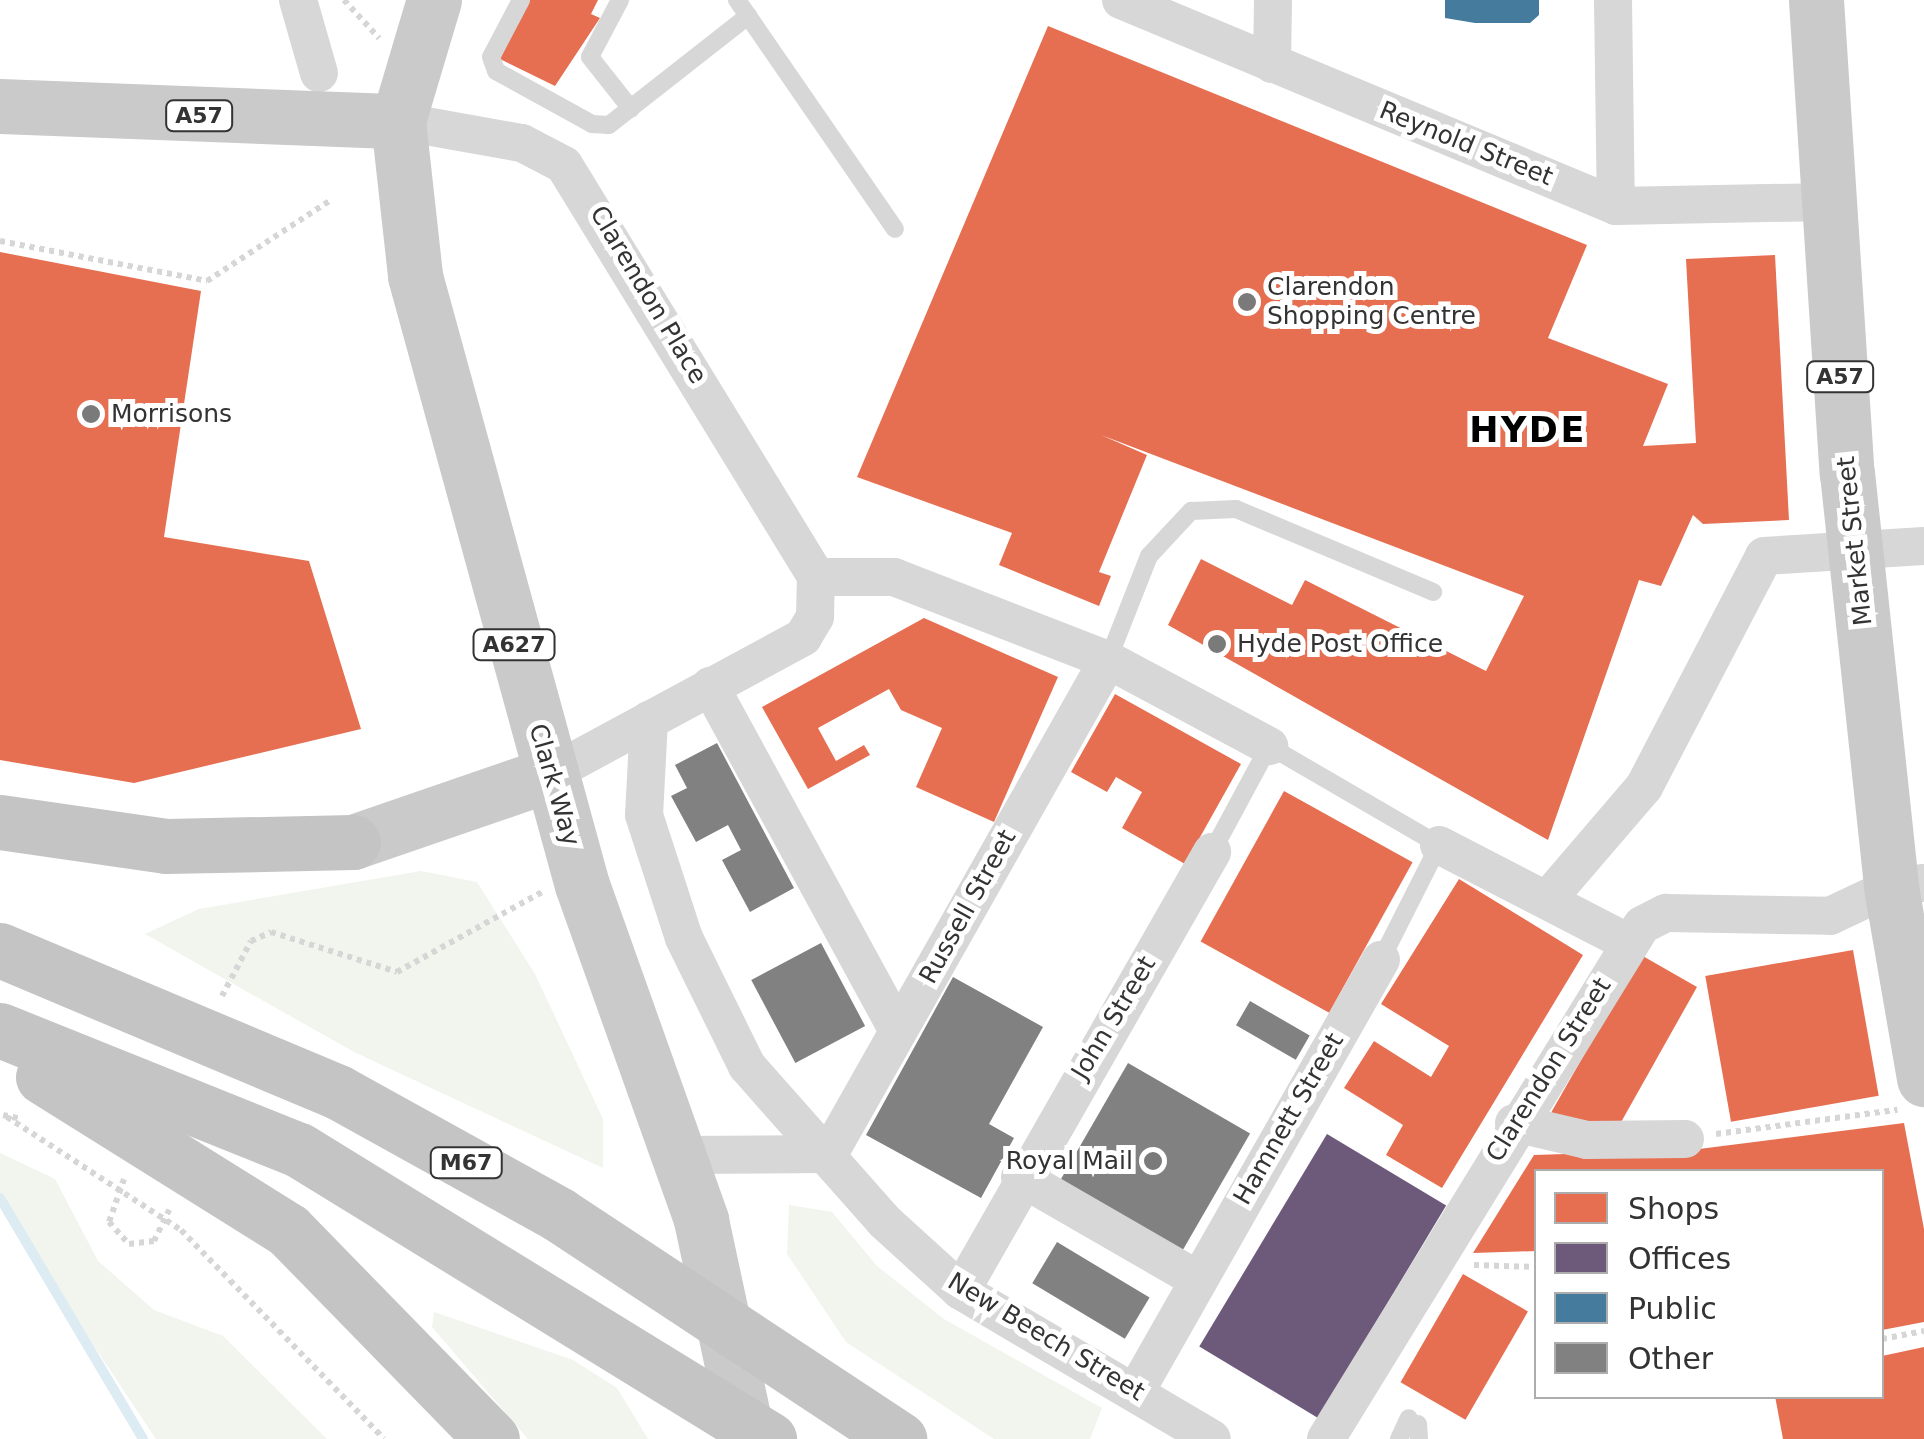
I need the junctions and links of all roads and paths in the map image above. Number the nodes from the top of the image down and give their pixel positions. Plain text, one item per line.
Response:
1 (298, 0) edge
2 (344, 0) edge
3 (434, 0) edge
4 (521, 0) edge
5 (620, 0) edge
6 (1121, 0) edge
7 (1273, 0) edge
8 (1613, 0) edge
9 (1816, 0) edge
10 (740, 4) edge
11 (378, 38) dead end
12 (1272, 64) junction
13 (319, 73) dead end
14 (0, 106) edge
15 (631, 109) junction
16 (398, 121) junction
17 (331, 200) dead end
18 (1828, 202) junction
19 (1616, 206) junction
20 (895, 229) dead end
21 (0, 240) edge
22 (1924, 546) edge
23 (1856, 552) junction
24 (816, 578) junction
25 (1433, 592) dead end
26 (1108, 660) junction
27 (710, 686) junction
28 (649, 720) junction
29 (1269, 746) junction
30 (550, 774) junction
31 (0, 822) edge
32 (354, 842) joint
33 (1440, 845) junction
34 (1212, 852) joint
35 (580, 876) junction
36 (1907, 885) edge
37 (1546, 900) junction
38 (1630, 943) junction
39 (0, 950) edge
40 (1380, 960) joint
41 (397, 972) dead end
42 (0, 1030) edge
43 (898, 1032) junction
44 (0, 1052) edge
45 (1915, 1094) edge
46 (0, 1112) edge
47 (1514, 1123) junction
48 (1685, 1138) joint
49 (829, 1154) junction
50 (681, 1156) junction
51 (1020, 1177) junction
52 (1443, 1248) junction
53 (1534, 1267) edge
54 (1196, 1279) junction
55 (961, 1291) junction
56 (1924, 1332) edge
57 (1884, 1339) edge
58 (1136, 1391) junction
59 (1415, 1427) edge
60 (384, 1439) edge
61 (492, 1439) edge
62 (748, 1439) edge
63 (769, 1439) edge
64 (899, 1439) edge
65 (1212, 1439) edge
66 (1326, 1439) edge
67 (1399, 1439) edge

1 - 13 street
2 - 11 path
3 - 16 main road, A627
4 - 15 lane
5 - 15 lane
6 - 12 street, Reynold Street
7 - 12 street
8 - 19 street
9 - 18 main road, Market Street / A57
10 - 15 lane
10 - 20 lane
12 - 19 street, Reynold Street
14 - 16 main road, A57
16 - 24 street, Clarendon Place
16 - 30 main road, Clark Way / A627
17 - 21 path
18 - 19 street, Reynold Street
18 - 23 main road, Market Street / A57
22 - 23 street
23 - 36 main road, Market Street / A57
23 - 37 street
24 - 26 street
24 - 27 street
25 - 26 lane
26 - 29 street
26 - 43 street, Russell Street
27 - 28 street
27 - 43 street
28 - 30 street
28 - 49 street, New Beech Street
29 - 33 lane
29 - 34 lane, John Street
30 - 32 main road
30 - 35 main road, Clark Way / A627
31 - 32 highway
33 - 37 street
33 - 40 lane, Hamnett Street
34 - 51 street, John Street
35 - 41 path
35 - 50 main road, Clark Way / A627
36 - 38 street, Clarendon Street
36 - 45 main road, Market Street / A57
37 - 38 street
38 - 47 street, Clarendon Street
39 - 64 highway, M67
40 - 54 street, Hamnett Street
42 - 63 highway
43 - 49 street, Russell Street
44 - 61 highway
45 - 48 path
46 - 60 path
47 - 48 street
47 - 52 street, Clarendon Street
49 - 50 street
49 - 55 street, New Beech Street
50 - 62 main road, Clark Way / A627
51 - 54 street
51 - 55 street, John Street
52 - 53 path
52 - 66 street, Clarendon Street
54 - 58 street, Hamnett Street
55 - 58 street, New Beech Street
56 - 57 path
58 - 65 street, New Beech Street
59 - 67 lane

